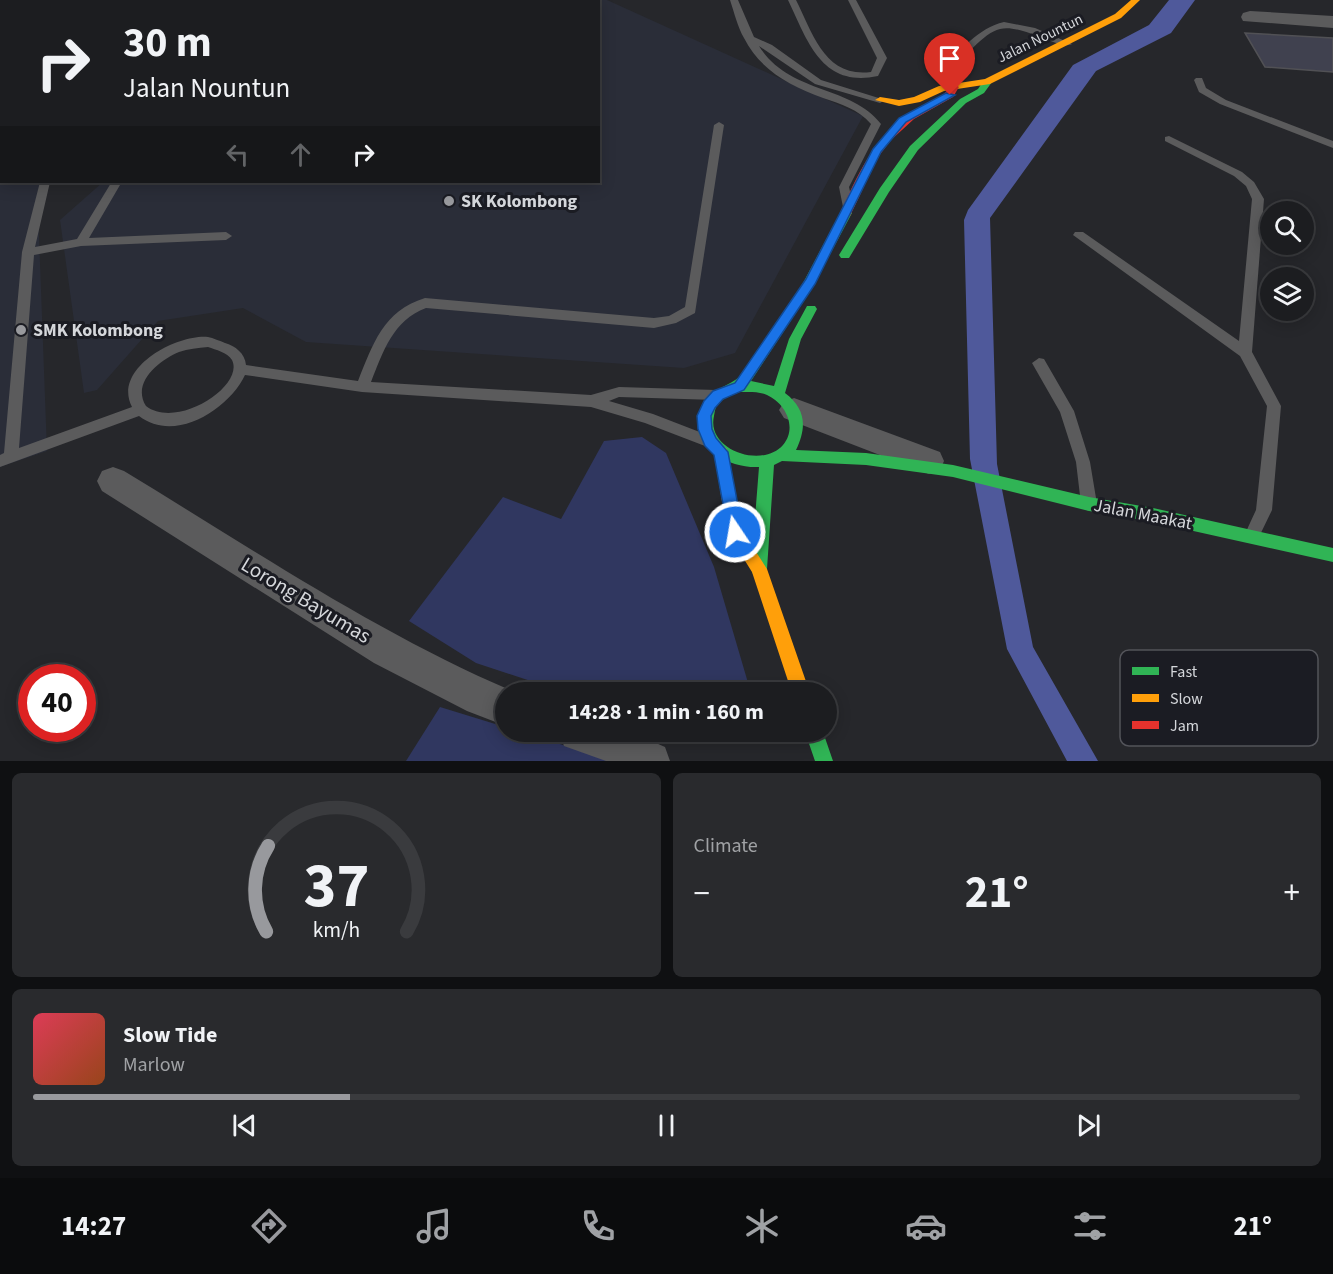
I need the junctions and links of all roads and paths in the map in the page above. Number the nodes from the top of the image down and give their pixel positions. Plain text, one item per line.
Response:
1 (734, 0) edge
2 (792, 0) edge
3 (852, 0) edge
4 (1136, 0) edge
5 (1250, 17) dead end
6 (1333, 22) edge
7 (747, 38) junction
8 (1067, 44) junction
9 (1199, 80) dead end
10 (987, 82) junction
11 (954, 87) junction
12 (880, 100) junction
13 (903, 120) junction
14 (719, 125) dead end
15 (1169, 139) dead end
16 (1333, 145) edge
17 (45, 183) edge
18 (115, 185) dead end
19 (884, 191) junction
20 (847, 209) junction
21 (1079, 235) dead end
22 (226, 236) dead end
23 (81, 242) junction
24 (28, 252) junction
25 (837, 268) dead end
26 (819, 297) dead end
27 (1245, 352) junction
28 (1039, 363) dead end
29 (240, 369) junction
30 (362, 387) junction
31 (740, 387) junction
32 (718, 395) junction
33 (591, 401) junction
34 (786, 402) junction
35 (140, 410) junction
36 (710, 442) junction
37 (721, 452) junction
38 (782, 455) junction
39 (6, 459) edge
40 (767, 461) junction
41 (953, 471) junction
42 (113, 481) dead end
43 (1089, 504) junction
44 (1252, 536) junction
45 (1333, 555) edge
46 (759, 569) junction
47 (797, 682) edge
48 (495, 703) edge
49 (607, 742) edge
50 (817, 742) edge
51 (651, 761) edge
52 (824, 761) edge

1 - 7 lane
2 - 3 lane
4 - 8 street, Jalan Nountun
5 - 6 street
7 - 12 lane
7 - 20 lane
8 - 10 street, Jalan Nountun
8 - 11 lane
9 - 16 lane
10 - 11 street, Jalan Nountun
10 - 19 street, Jalan Nountun
11 - 12 street
11 - 13 street, Jalan Nountun
12 - 13 street
13 - 19 street, Jalan Nountun
13 - 20 street, Jalan Nountun
14 - 30 lane
15 - 27 lane
17 - 24 lane
18 - 23 lane
19 - 25 street, Jalan Nountun
20 - 31 street, Jalan Nountun
21 - 27 lane
22 - 23 lane
23 - 24 lane
24 - 39 lane
26 - 34 street
27 - 44 lane
28 - 43 lane
29 - 30 lane
29 - 35 lane
29 - 35 lane
30 - 33 lane
31 - 32 street
31 - 34 street
32 - 33 lane
32 - 36 street
33 - 36 lane
34 - 38 street
34 - 41 street, Jalan Maakat
35 - 39 lane
36 - 37 street
37 - 40 street
37 - 46 street
38 - 40 street
38 - 41 street, Jalan Maakat
40 - 46 street
41 - 43 street, Jalan Maakat
42 - 48 street, Lorong Bayumas
43 - 44 street, Jalan Maakat
44 - 45 street, Jalan Maakat
46 - 47 street
49 - 51 street
50 - 52 street

